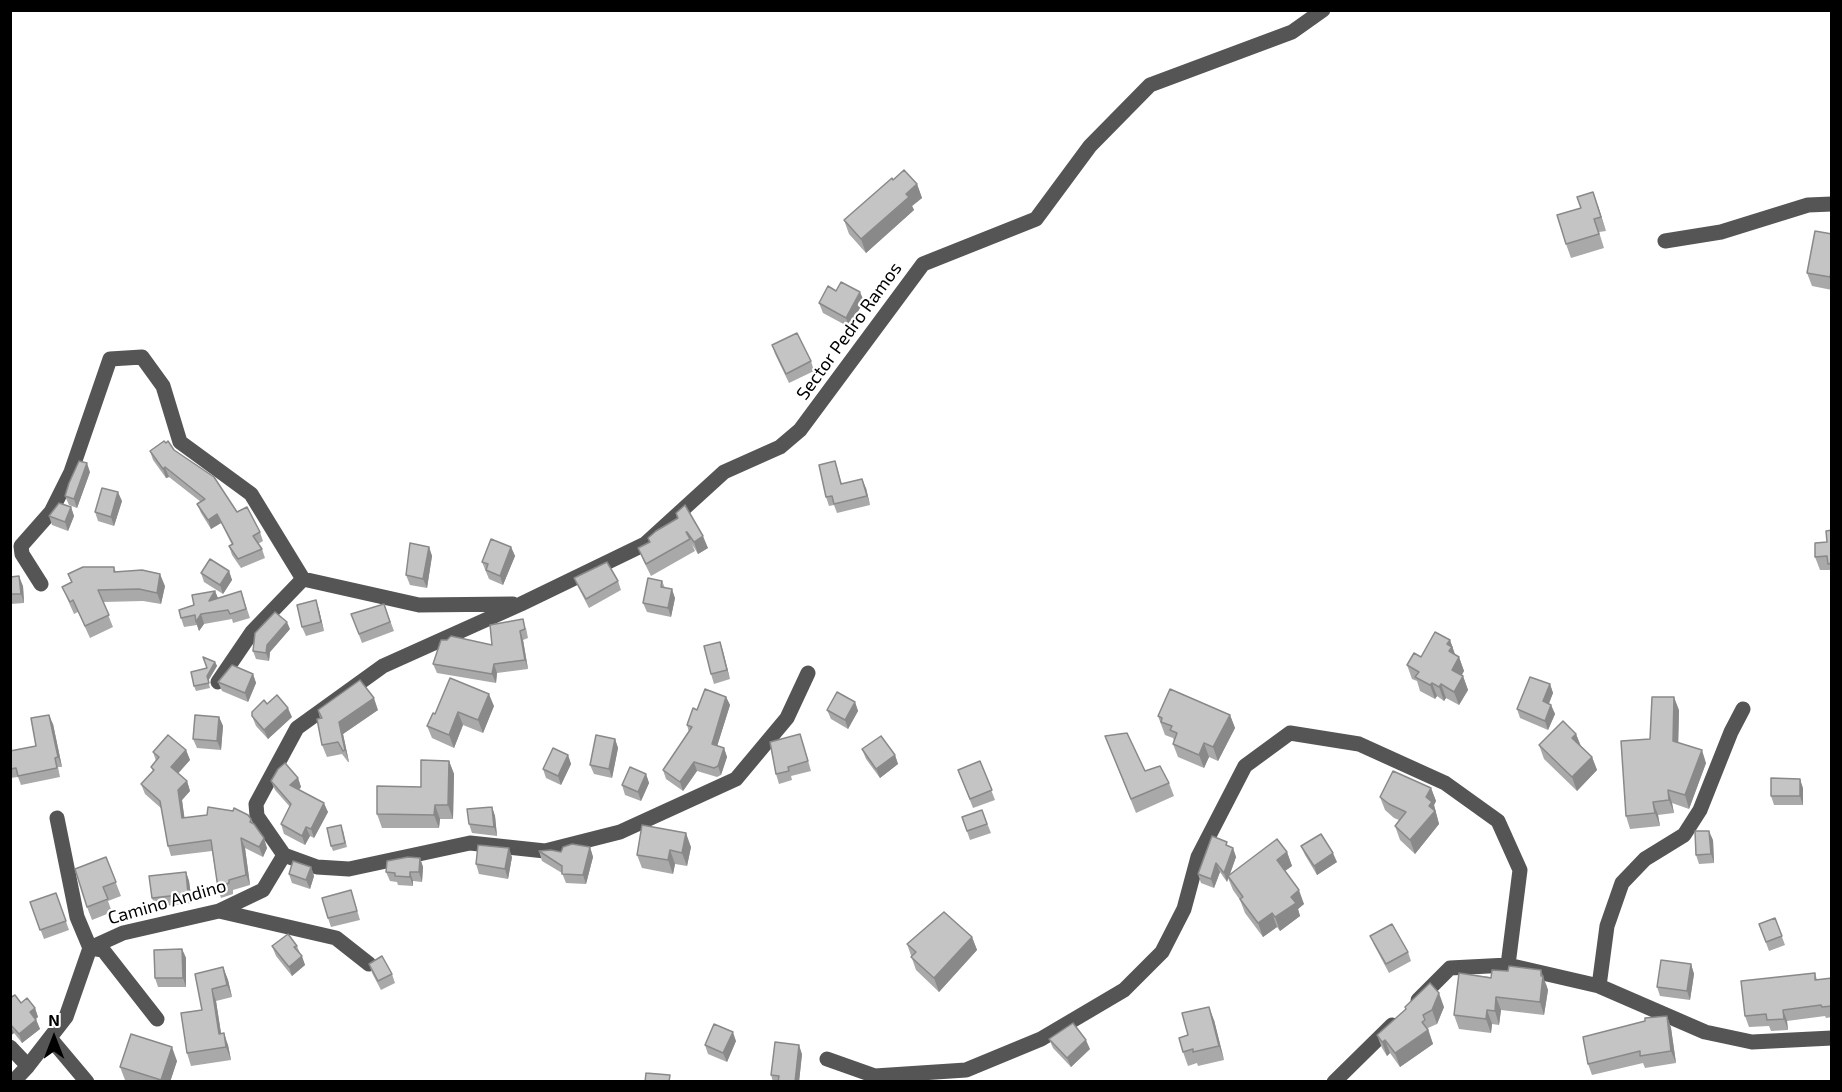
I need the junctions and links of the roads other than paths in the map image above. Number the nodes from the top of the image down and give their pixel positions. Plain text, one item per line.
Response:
1 (1323, 10) edge
2 (1832, 204) edge
3 (1665, 241) dead end
4 (16, 553) edge
5 (303, 579) junction
6 (41, 584) dead end
7 (521, 604) junction
8 (808, 673) dead end
9 (218, 682) edge
10 (1743, 709) dead end
11 (57, 818) dead end
12 (284, 855) junction
13 (219, 911) junction
14 (90, 948) junction
15 (369, 964) edge
16 (1508, 965) junction
17 (1599, 986) junction
18 (157, 1019) dead end
19 (50, 1038) junction
20 (1832, 1038) edge
21 (10, 1047) edge
22 (827, 1059) dead end
23 (28, 1066) junction
24 (13, 1082) edge
25 (87, 1082) edge
26 (1334, 1082) edge

1 - 7 street, Sector Pedro Ramos
2 - 3 street
4 - 5 street
4 - 6 street
5 - 7 street
5 - 9 street
7 - 12 street, Sector Pedro Ramos
8 - 12 street
10 - 17 street
11 - 14 street
12 - 13 street, Camino Andino
13 - 14 street, Camino Andino
13 - 15 street
14 - 18 street
14 - 19 street
16 - 17 street
16 - 22 street
16 - 26 street
17 - 20 street
19 - 23 street
19 - 25 street
21 - 23 street
23 - 24 street

